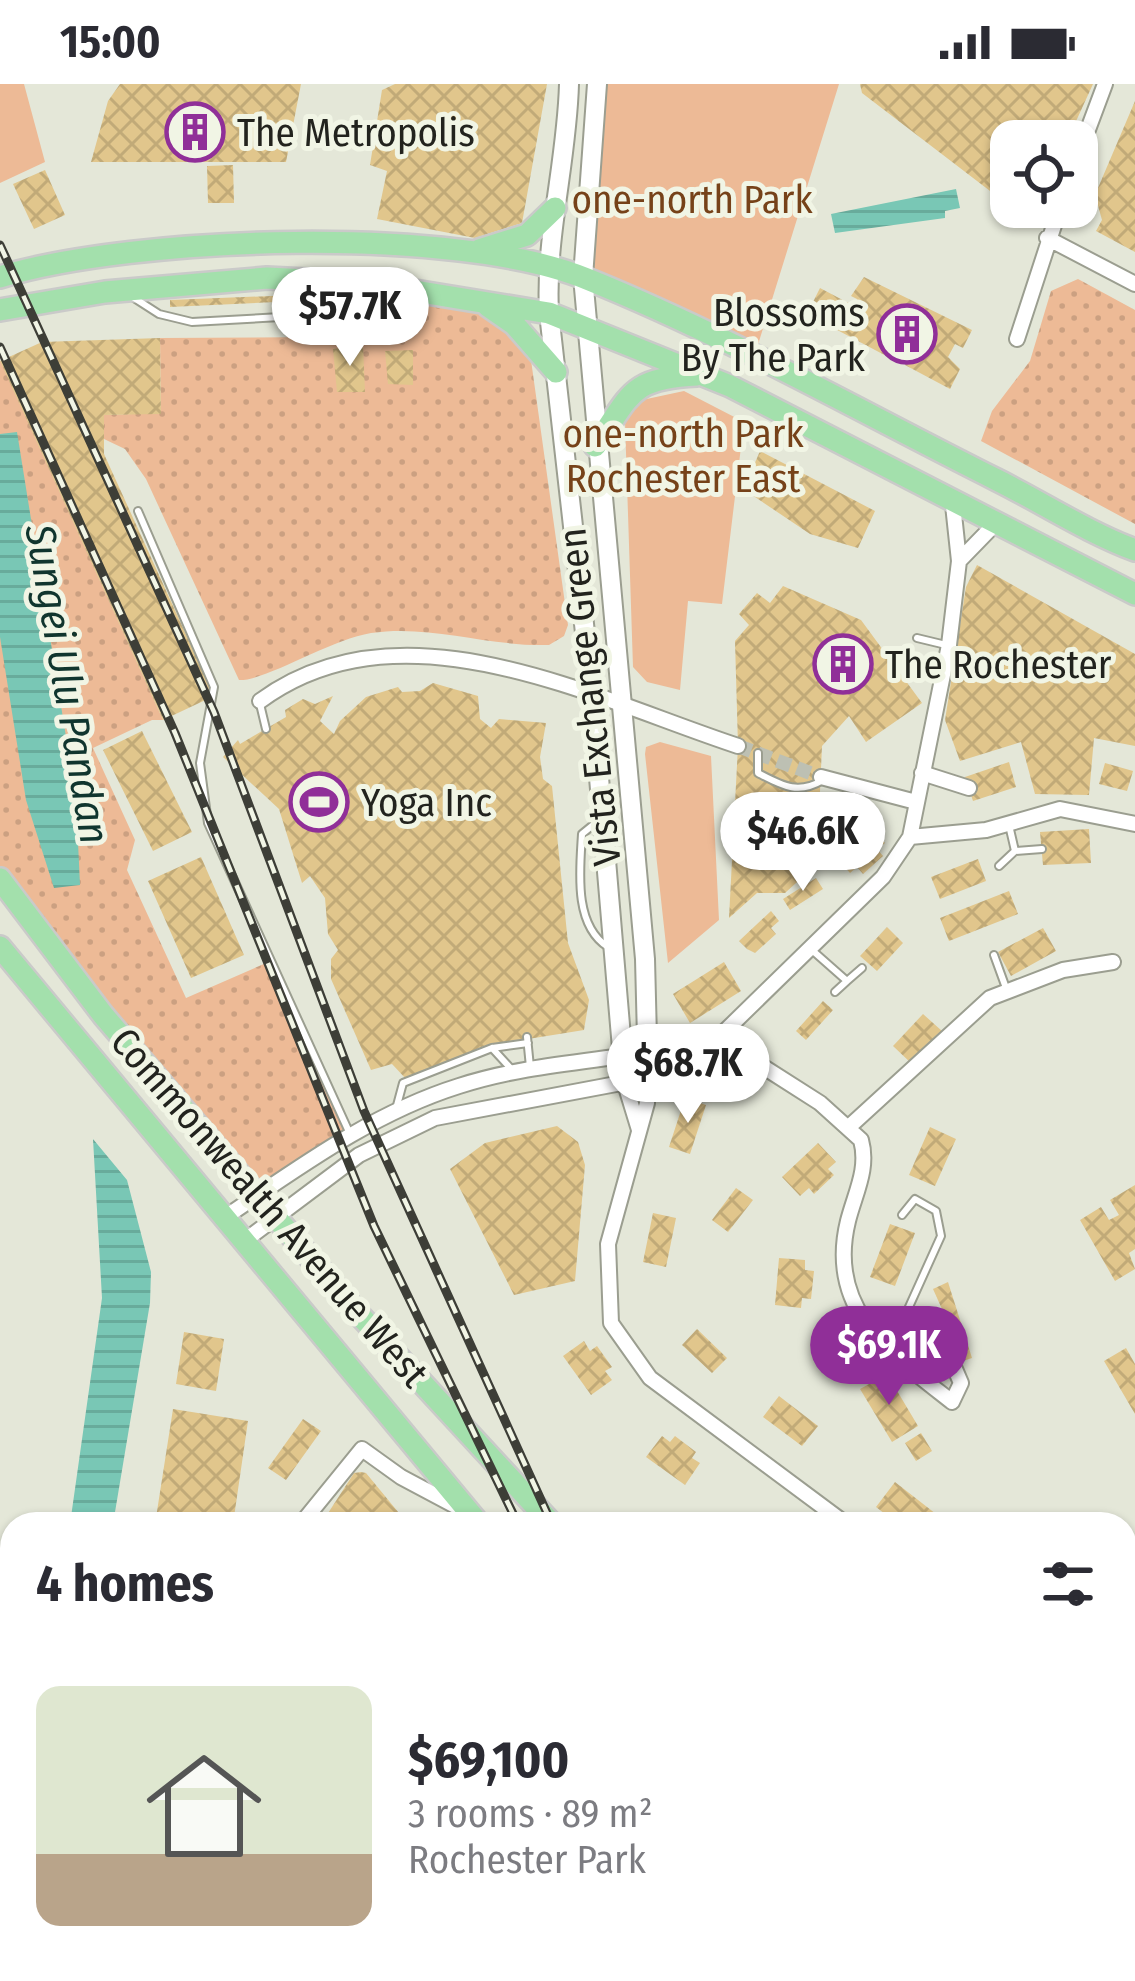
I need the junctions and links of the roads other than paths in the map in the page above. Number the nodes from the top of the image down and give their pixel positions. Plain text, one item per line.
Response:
1 (569, 84) edge
2 (598, 84) edge
3 (1100, 86) edge
4 (1089, 120) edge
5 (555, 208) junction
6 (1051, 228) edge
7 (1047, 238) junction
8 (460, 252) junction
9 (547, 266) junction
10 (0, 277) edge
11 (583, 277) junction
12 (366, 283) junction
13 (1135, 284) edge
14 (122, 290) junction
15 (478, 301) junction
16 (0, 310) edge
17 (549, 313) junction
18 (586, 326) junction
19 (1017, 339) dead end
20 (556, 372) junction
21 (704, 374) junction
22 (595, 446) junction
23 (953, 505) junction
24 (138, 511) dead end
25 (994, 525) junction
26 (1135, 550) edge
27 (959, 561) junction
28 (1135, 594) edge
29 (917, 638) dead end
30 (949, 645) junction
31 (592, 695) junction
32 (260, 700) joint
33 (620, 707) junction
34 (266, 729) dead end
35 (738, 746) tunnel mouth
36 (758, 753) dead end
37 (922, 773) junction
38 (823, 777) joint
39 (969, 788) dead end
40 (916, 802) junction
41 (601, 820) junction
42 (1008, 822) junction
43 (1135, 824) edge
44 (910, 837) junction
45 (1042, 849) dead end
46 (1016, 851) junction
47 (999, 866) dead end
48 (0, 879) edge
49 (0, 947) edge
50 (811, 948) junction
51 (616, 950) junction
52 (994, 955) dead end
53 (1112, 962) dead end
54 (862, 968) dead end
55 (847, 981) junction
56 (1006, 988) junction
57 (835, 992) dead end
58 (718, 1037) junction
59 (492, 1048) junction
60 (650, 1052) junction
61 (624, 1056) junction
62 (523, 1072) junction
63 (648, 1078) junction
64 (626, 1084) junction
65 (395, 1111) junction
66 (850, 1126) junction
67 (639, 1130) junction
68 (350, 1134) junction
69 (260, 1193) junction
70 (278, 1215) junction
71 (902, 1215) dead end
72 (226, 1216) junction
73 (247, 1239) junction
74 (890, 1348) junction
75 (956, 1369) dead end
76 (311, 1512) edge
77 (462, 1512) edge
78 (469, 1512) edge
79 (541, 1512) edge
80 (830, 1512) edge

1 - 5 street, Vista Exchange Green
2 - 11 street, Vista Exchange Green
3 - 4 street
5 - 8 main road
5 - 9 street, Vista Exchange Green
6 - 7 street
7 - 13 street
7 - 19 street
8 - 9 main road
8 - 10 main road
9 - 11 main road
9 - 17 street, Vista Exchange Green
11 - 18 street, Vista Exchange Green
11 - 26 main road
12 - 14 main road
12 - 14 lane
12 - 15 main road
14 - 16 main road
15 - 17 main road
15 - 20 main road
17 - 18 main road
17 - 20 street, Vista Exchange Green
18 - 21 main road
18 - 22 street, Vista Exchange Green
20 - 31 street, Vista Exchange Green
21 - 22 main road
21 - 23 main road
22 - 33 street, Vista Exchange Green
23 - 25 main road
23 - 27 street
24 - 68 lane
25 - 27 street
25 - 28 main road
27 - 30 street
29 - 30 lane
30 - 37 street
31 - 32 street
31 - 33 street
31 - 41 street, Vista Exchange Green
32 - 34 lane
33 - 35 street
33 - 60 street, Vista Exchange Green
36 - 38 lane
37 - 39 street
37 - 40 street
38 - 40 street
40 - 44 street
41 - 51 street, Vista Exchange Green
41 - 51 lane
42 - 43 street
42 - 44 street
42 - 46 lane
44 - 50 street
45 - 46 lane
46 - 47 lane
48 - 69 main road, Commonwealth Avenue West
49 - 72 main road, Commonwealth Avenue West
50 - 55 lane
50 - 58 street
51 - 61 street, Vista Exchange Green
52 - 56 lane
53 - 56 street
54 - 55 lane
55 - 57 lane
56 - 66 street
58 - 63 street
58 - 66 street
59 - 62 lane
59 - 62 lane
59 - 65 lane
60 - 61 street
60 - 63 street, Vista Exchange Green
61 - 62 street
61 - 64 street, Vista Exchange Green
62 - 65 street
63 - 64 street
63 - 67 street
64 - 67 street
64 - 70 street
65 - 68 street
66 - 74 street
67 - 80 street
68 - 69 street
69 - 70 main road, Commonwealth Avenue West
69 - 72 street
70 - 73 street
70 - 79 main road, Commonwealth Avenue West
71 - 74 lane
72 - 73 main road, Commonwealth Avenue West
73 - 78 main road, Commonwealth Avenue West
74 - 75 street
76 - 77 street

